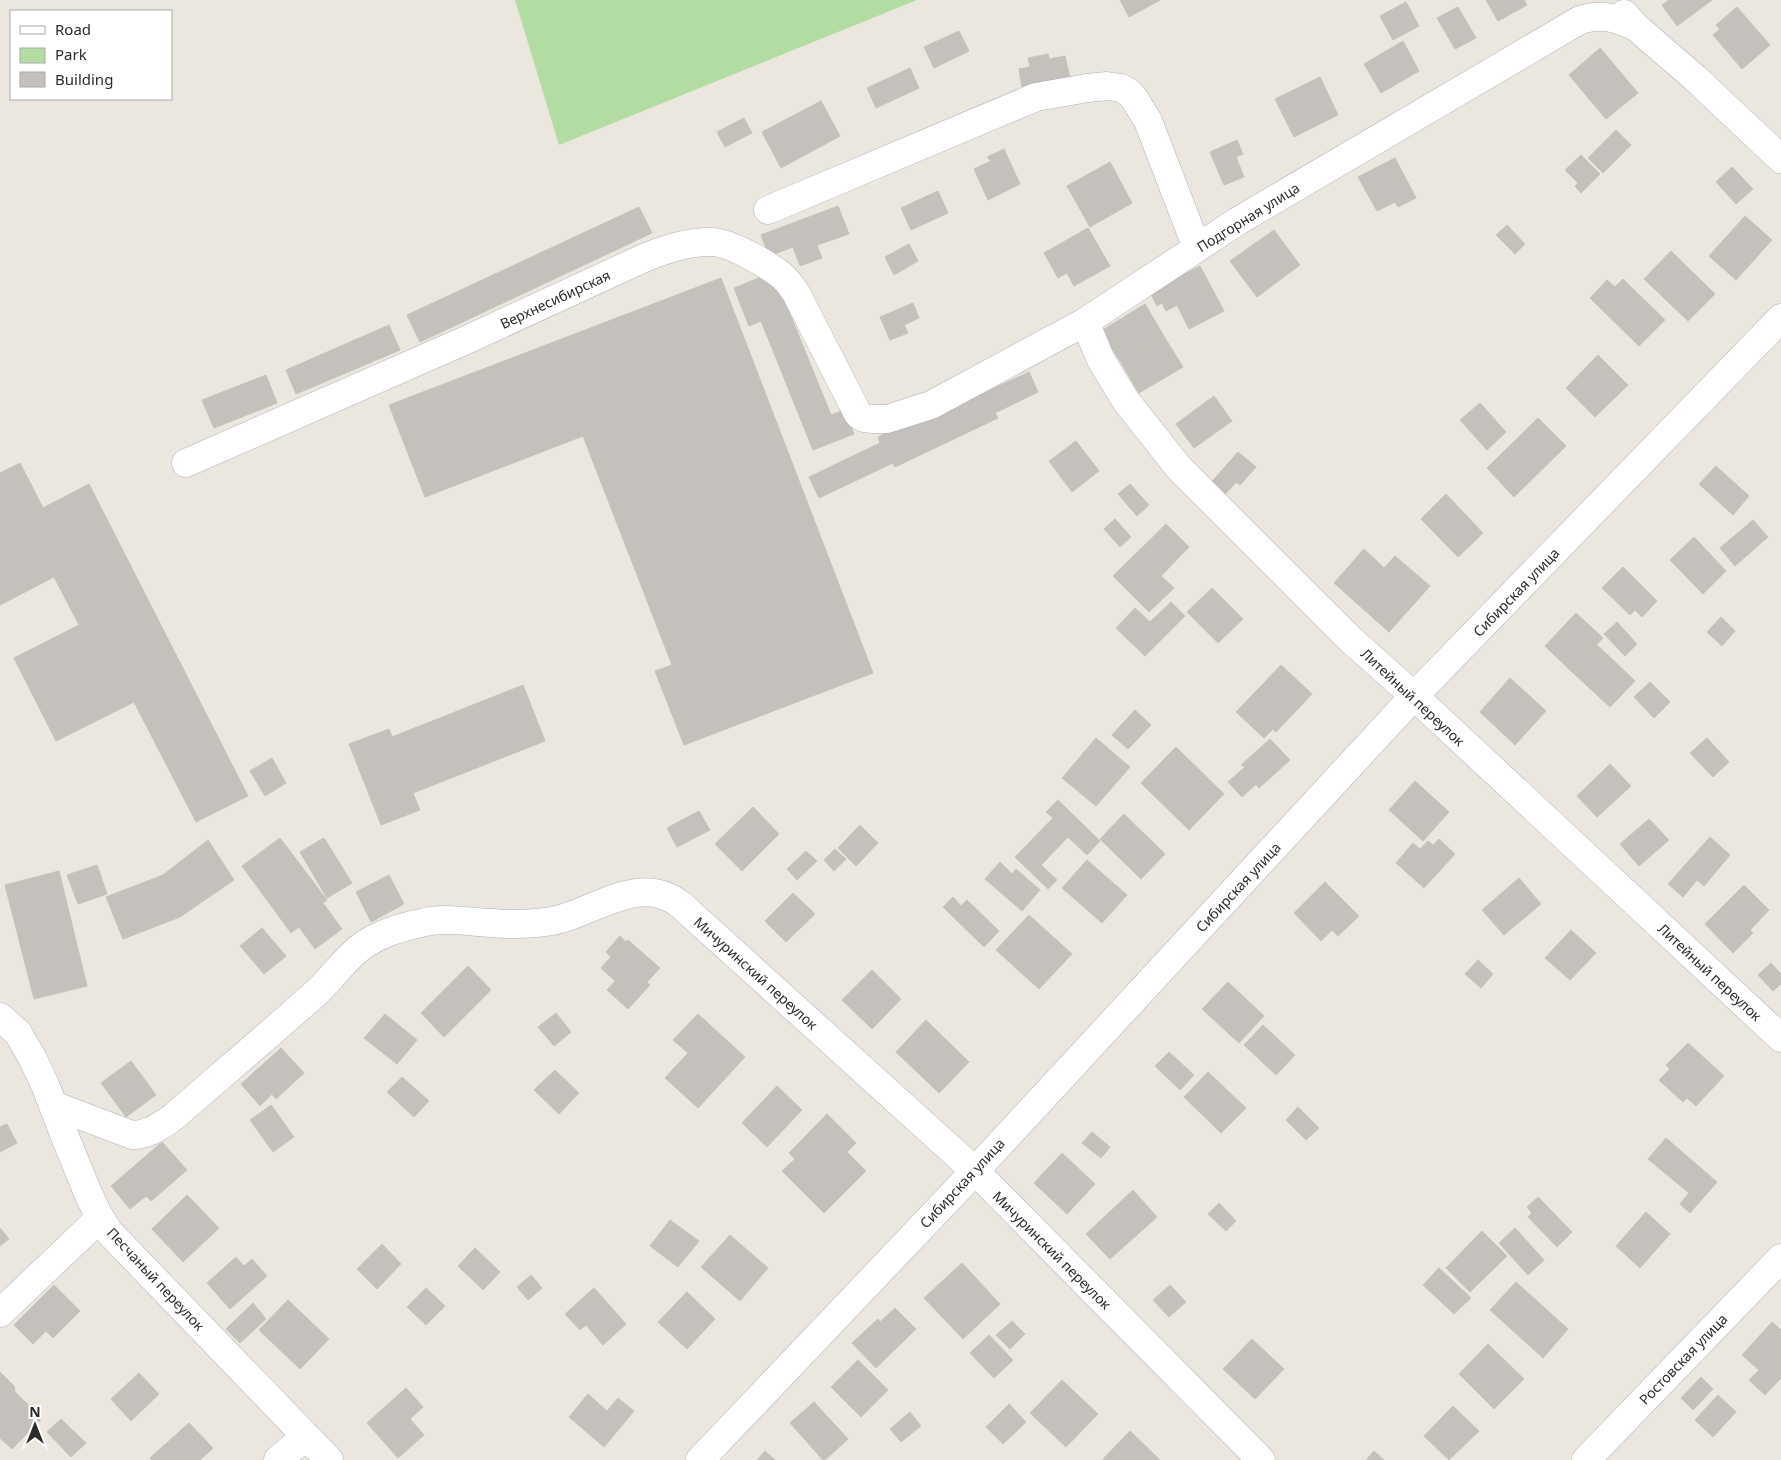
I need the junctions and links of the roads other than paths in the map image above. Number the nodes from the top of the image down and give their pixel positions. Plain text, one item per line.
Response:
1 (1610, 0) edge
2 (1636, 27) junction
3 (1781, 159) edge
4 (768, 210) dead end
5 (1197, 248) junction
6 (1781, 318) edge
7 (1085, 322) junction
8 (858, 414) joint
9 (186, 463) dead end
10 (1414, 696) junction
11 (0, 1017) edge
12 (1781, 1038) edge
13 (53, 1105) junction
14 (974, 1171) junction
15 (100, 1218) junction
16 (1781, 1258) edge
17 (0, 1313) edge
18 (306, 1436) junction
19 (278, 1460) edge
20 (329, 1460) edge
21 (700, 1460) edge
22 (1261, 1460) edge
23 (1586, 1460) edge

1 - 2 street
2 - 3 street
2 - 5 street, Подгорная улица
4 - 5 street
5 - 7 street, Подгорная улица
6 - 10 street, Сибирская улица
7 - 8 street, Подгорная улица
7 - 10 street, Литейный переулок
8 - 9 street, Верхнесибирская
10 - 12 street, Литейный переулок
10 - 14 street, Сибирская улица
11 - 13 street, Песчаный переулок
13 - 14 street, Мичуринский переулок
13 - 15 street, Песчаный переулок
14 - 21 street, Сибирская улица
14 - 22 street, Мичуринский переулок
15 - 17 street
15 - 18 street, Песчаный переулок
16 - 23 street, Ростовская улица
18 - 19 street
18 - 20 street, Песчаный переулок

